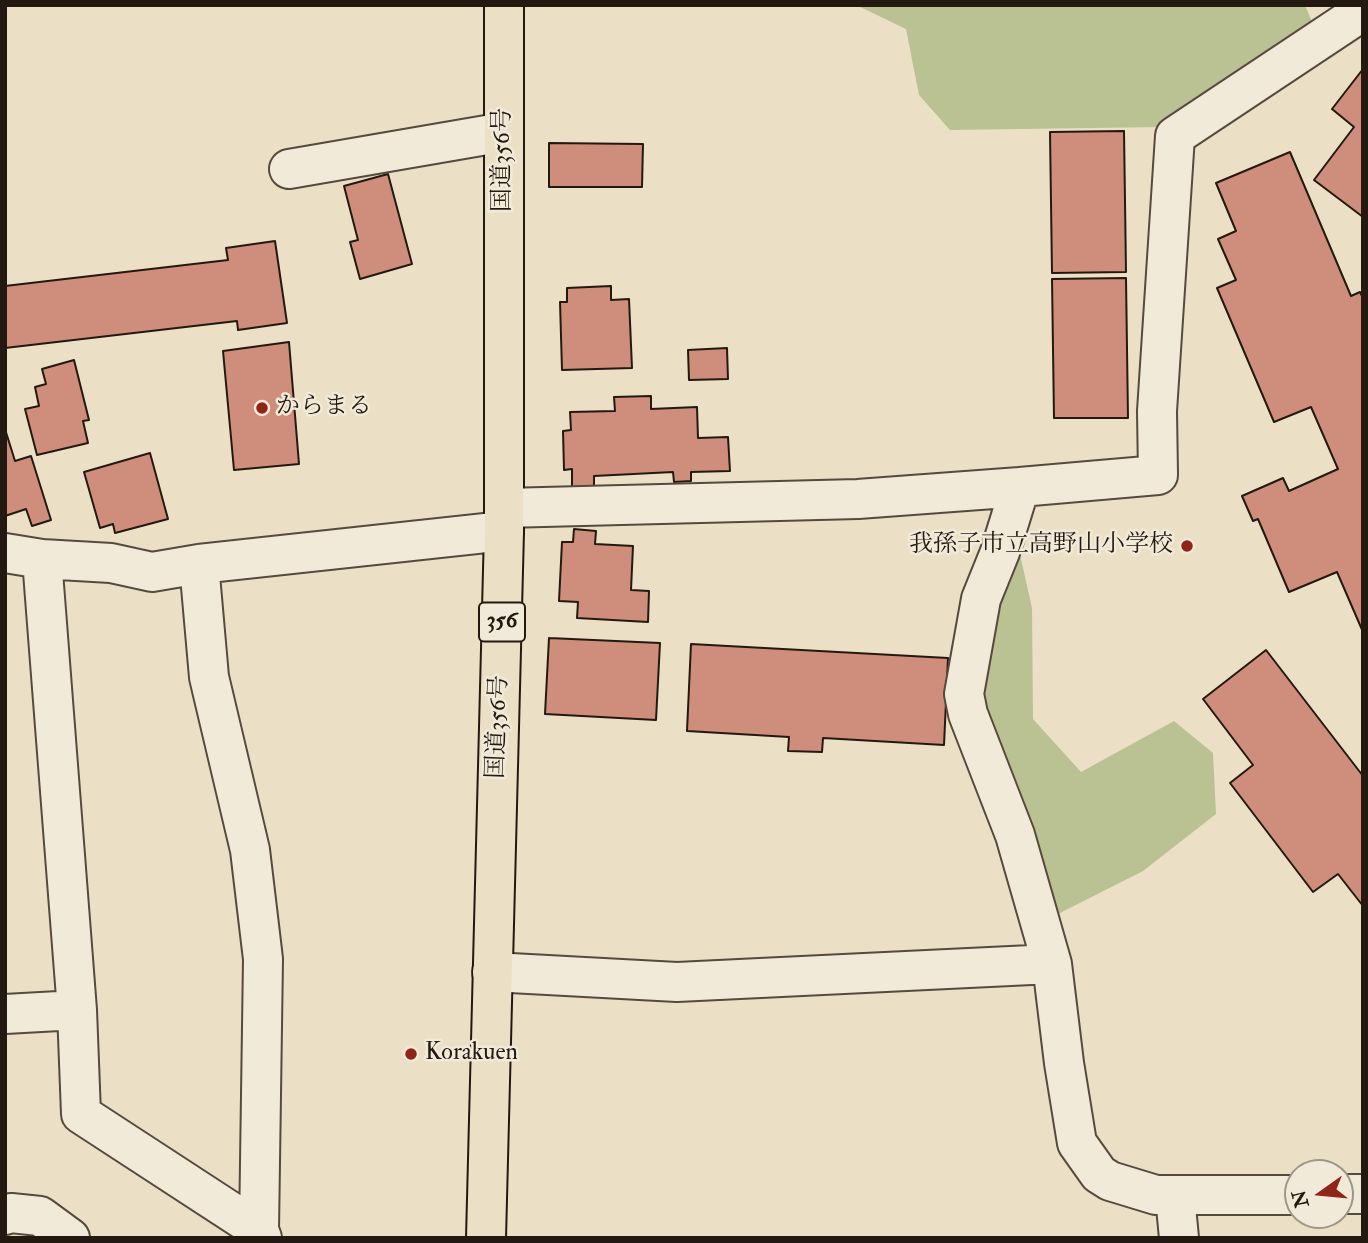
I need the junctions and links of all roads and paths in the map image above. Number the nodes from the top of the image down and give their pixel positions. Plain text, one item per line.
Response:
1 (504, 5) edge
2 (1363, 11) edge
3 (504, 132) junction
4 (289, 169) dead end
5 (1020, 488) junction
6 (504, 520) junction
7 (5, 553) edge
8 (42, 559) junction
9 (199, 564) junction
10 (1052, 964) junction
11 (492, 972) junction
12 (76, 1010) junction
13 (5, 1014) edge
14 (1284, 1195) edge
15 (1175, 1196) junction
16 (5, 1215) edge
17 (260, 1234) edge
18 (70, 1238) edge
19 (486, 1238) edge
20 (1179, 1238) edge

1 - 3 highway, 国道356号 / 356
2 - 5 street
3 - 4 street
3 - 6 highway, 国道356号 / 356
5 - 6 street
5 - 10 street
6 - 9 street
6 - 11 highway, 国道356号 / 356
7 - 8 street
8 - 9 street
8 - 12 street
9 - 17 street
10 - 11 street
10 - 15 street
11 - 19 highway, 国道356号 / 356
12 - 13 street
12 - 17 street
14 - 15 street
15 - 20 street
16 - 18 street

